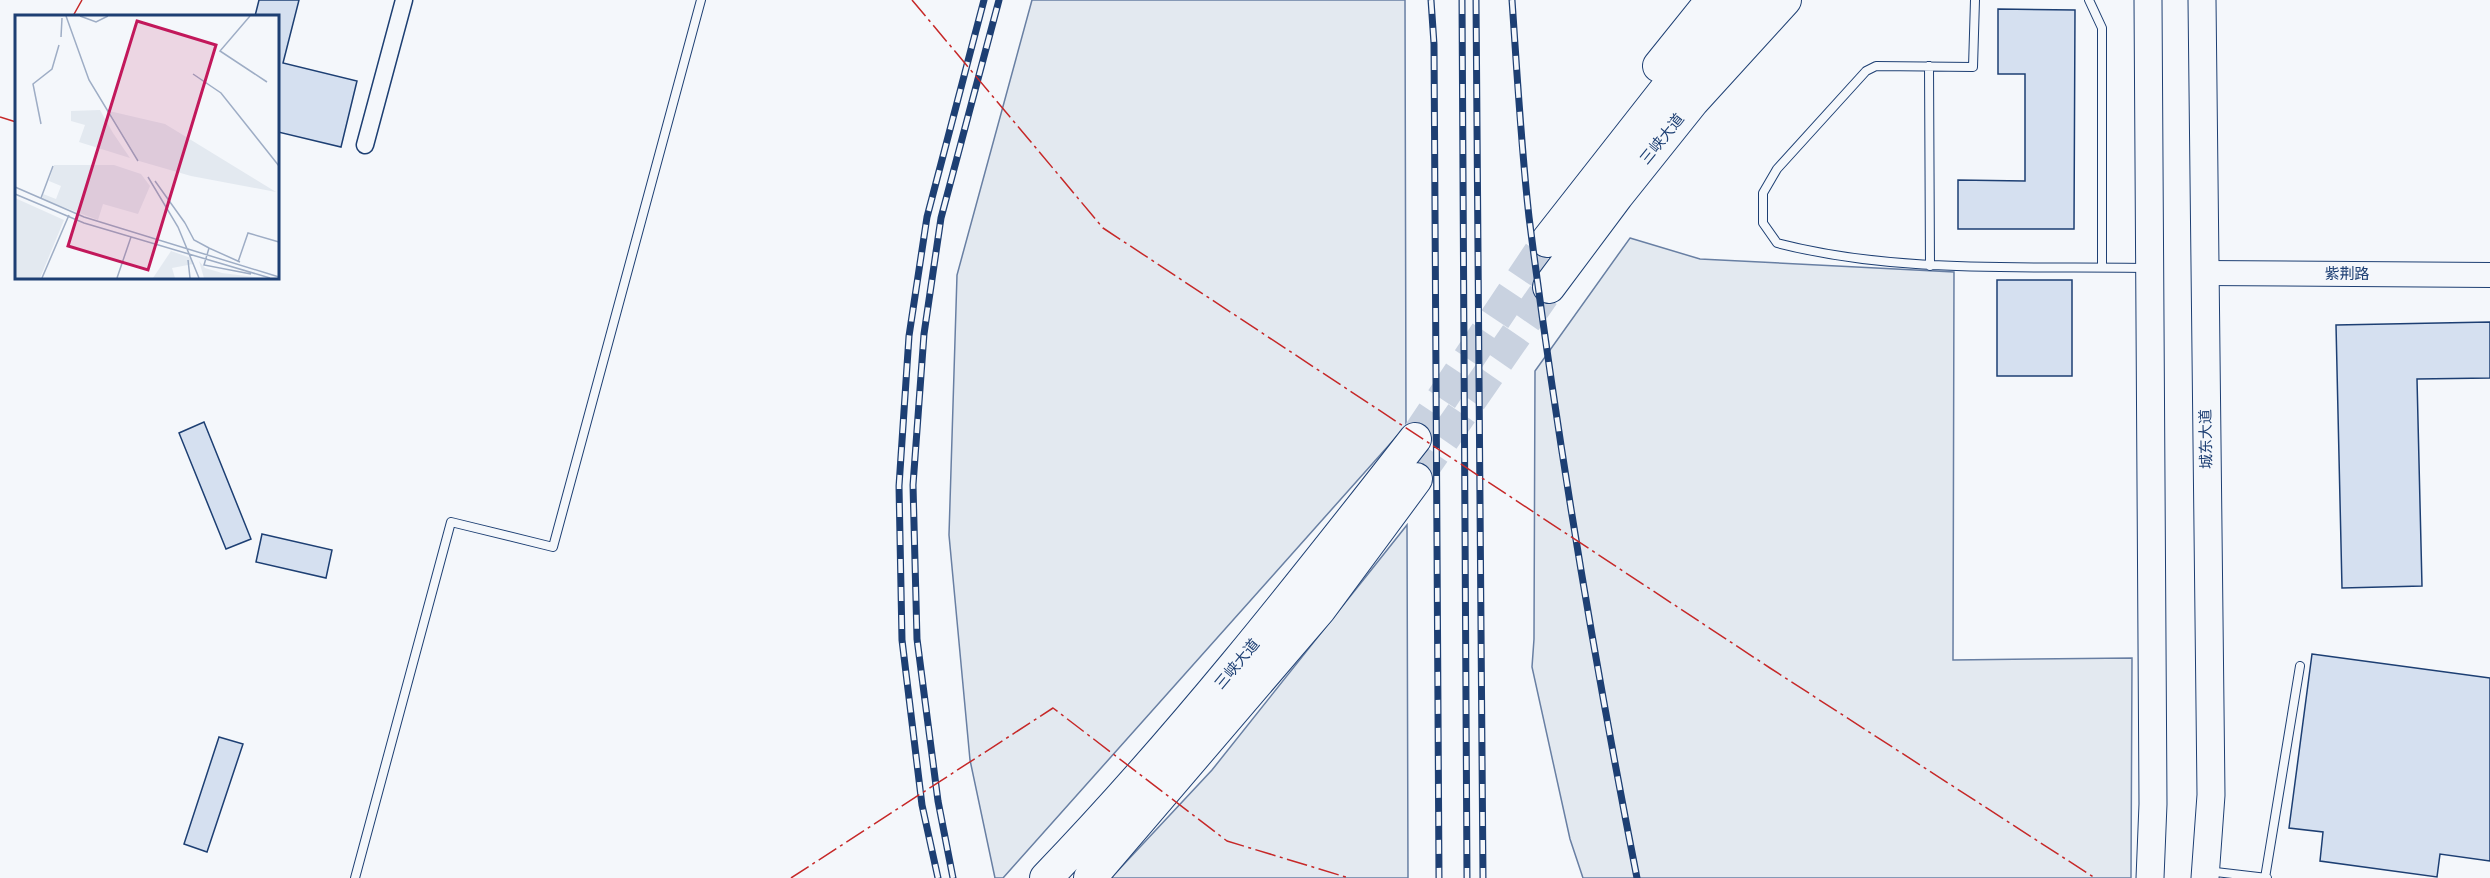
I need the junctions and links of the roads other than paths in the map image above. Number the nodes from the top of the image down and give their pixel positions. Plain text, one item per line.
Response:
1 (404, 0) edge
2 (701, 0) edge
3 (1712, 0) edge
4 (1750, 0) edge
5 (1785, 0) edge
6 (1975, 0) edge
7 (2089, 0) edge
8 (2148, 0) edge
9 (2202, 0) edge
10 (1929, 66) junction
11 (365, 145) dead end
12 (1930, 266) junction
13 (2102, 267) junction
14 (2149, 268) junction
15 (2204, 273) junction
16 (2490, 275) edge
17 (1549, 287) tunnel mouth
18 (1415, 439) tunnel mouth
19 (1416, 479) tunnel mouth
20 (2300, 666) dead end
21 (2205, 874) edge
22 (355, 878) edge
23 (1046, 878) edge
24 (1090, 878) edge
25 (2150, 878) edge
26 (2266, 878) edge

1 - 11 street
2 - 22 lane
3 - 4 highway, 三峡大道
5 - 17 highway, 三峡大道
6 - 10 lane
7 - 13 lane
8 - 14 main road
9 - 15 main road, 城东大道
10 - 12 lane
10 - 12 lane
12 - 13 lane
13 - 14 lane
14 - 25 main road
15 - 16 street, 紫荆路
15 - 21 main road, 城东大道
18 - 23 highway, 三峡大道
19 - 24 highway, 三峡大道
20 - 26 lane
21 - 26 lane

